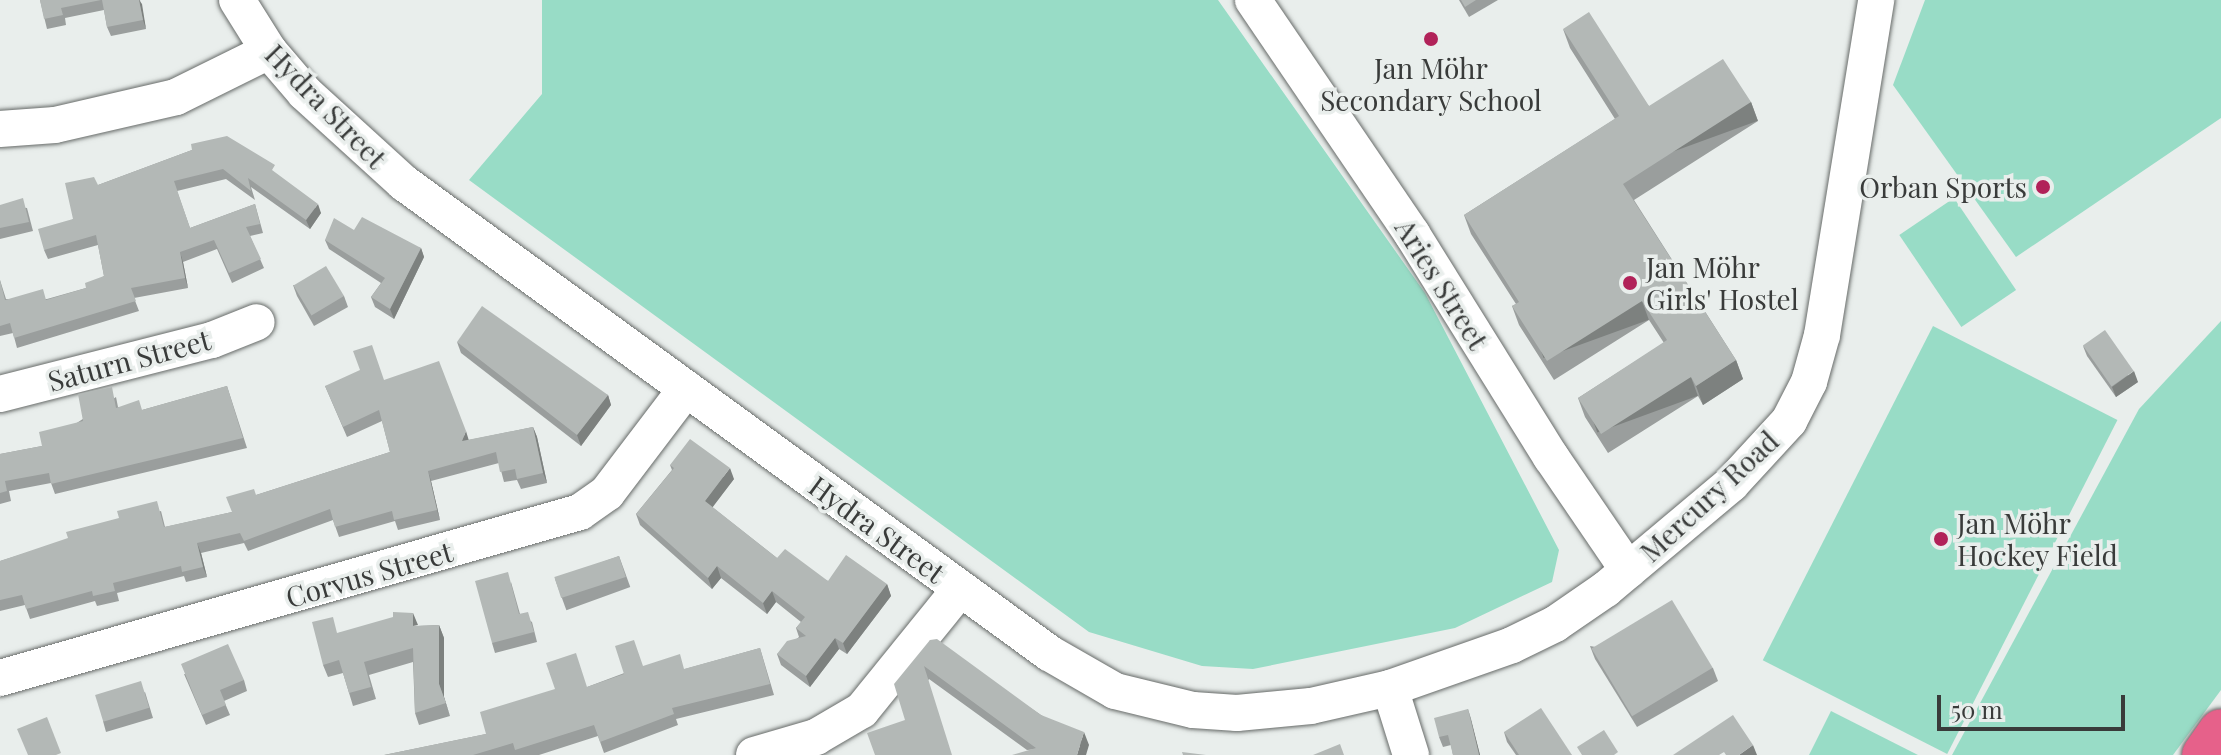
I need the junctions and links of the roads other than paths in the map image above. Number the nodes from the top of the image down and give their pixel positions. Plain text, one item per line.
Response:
1 (237, 0) edge
2 (1253, 0) edge
3 (1876, 0) edge
4 (269, 51) junction
5 (0, 129) edge
6 (257, 322) dead end
7 (686, 389) junction
8 (0, 394) edge
9 (1628, 570) junction
10 (960, 589) junction
11 (0, 678) edge
12 (1390, 688) junction
13 (2221, 731) edge
14 (754, 755) edge
15 (1411, 755) edge
16 (2204, 755) edge

1 - 4 street, Hydra Street
2 - 9 street, Aries Street
3 - 9 street, Mercury Road
4 - 5 street
4 - 7 street, Hydra Street
6 - 8 street, Saturn Street
7 - 10 street, Hydra Street
7 - 11 street, Corvus Street
9 - 12 street, Hydra Street
10 - 12 street, Hydra Street
10 - 14 street
12 - 15 street
13 - 16 highway

